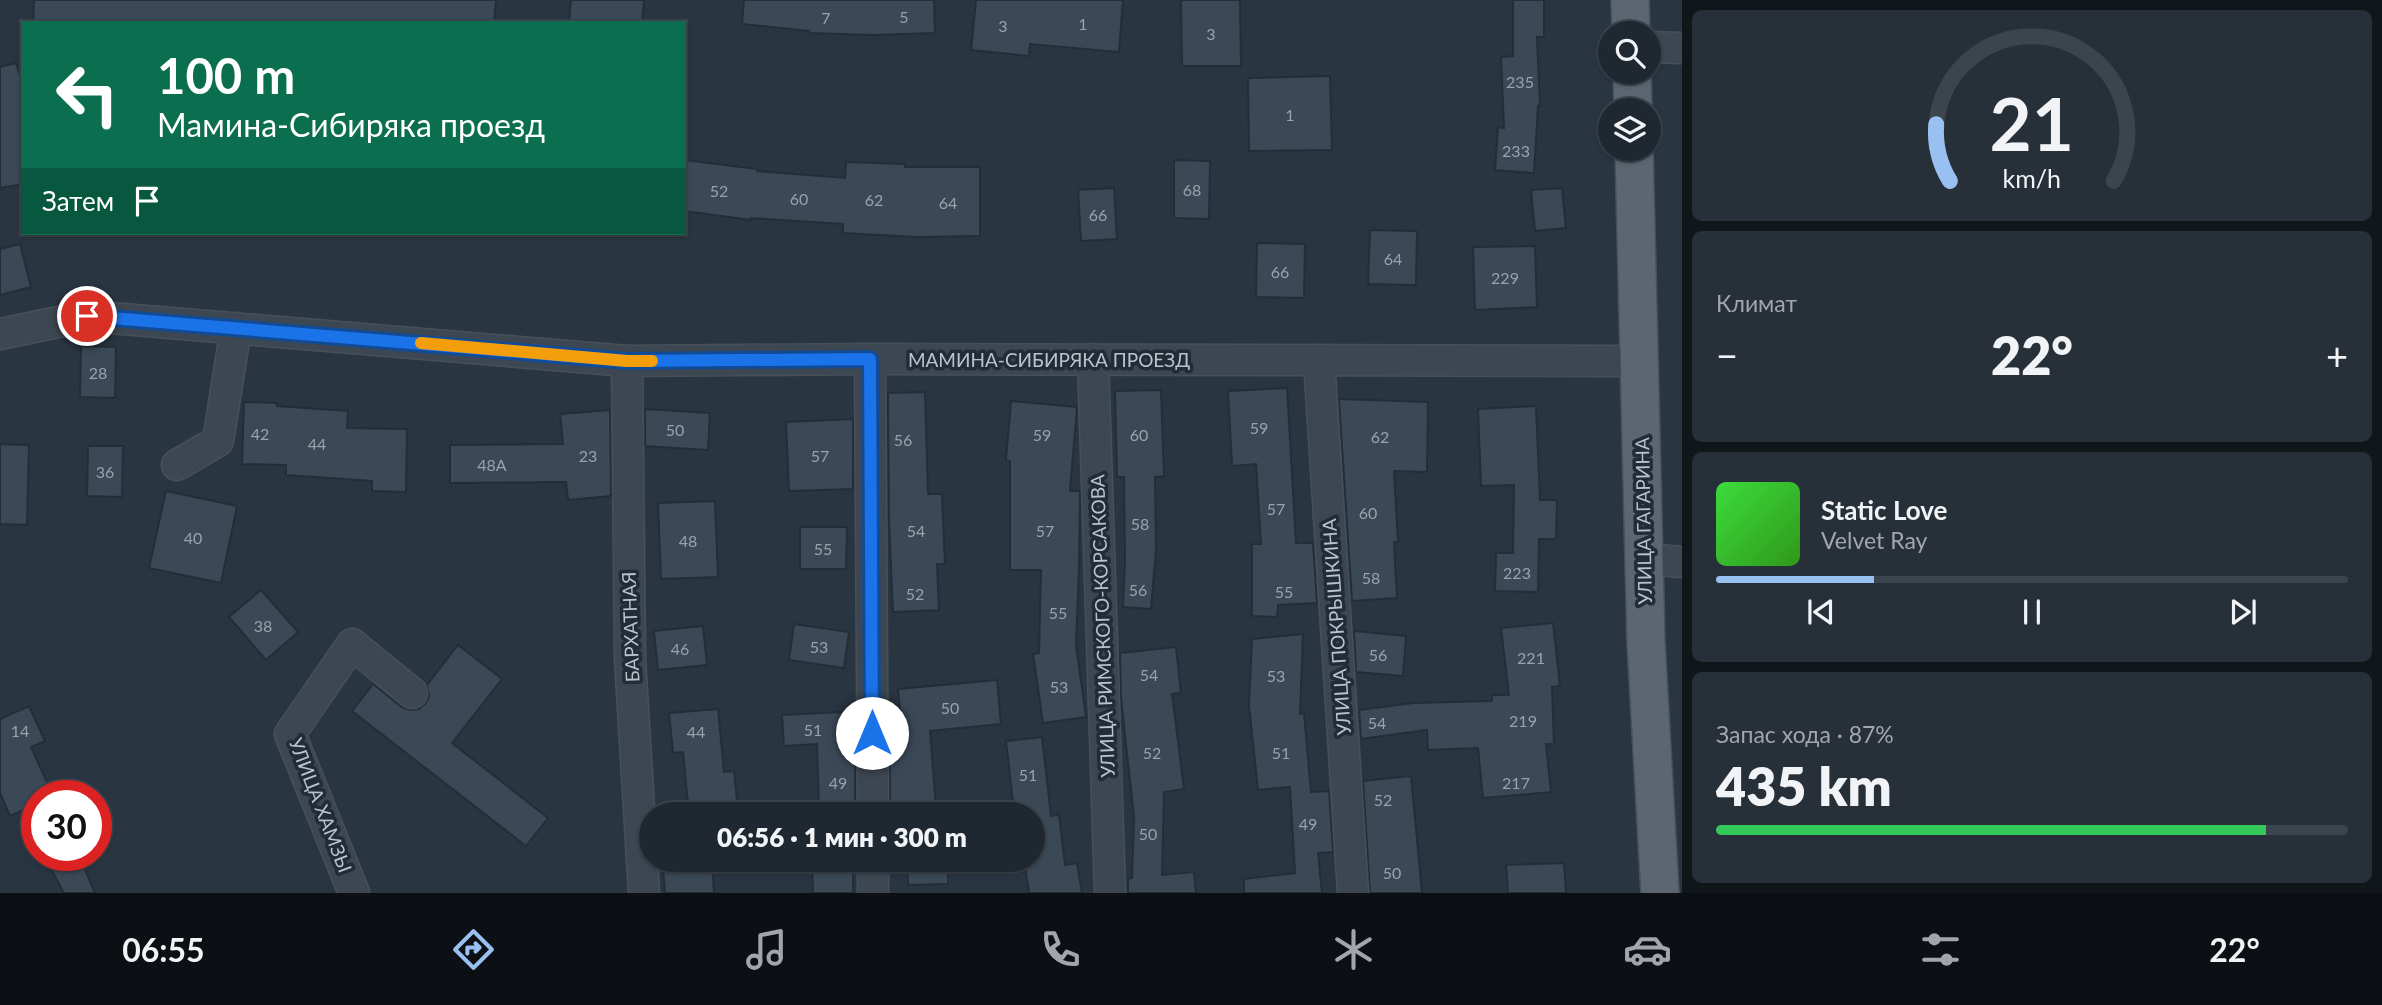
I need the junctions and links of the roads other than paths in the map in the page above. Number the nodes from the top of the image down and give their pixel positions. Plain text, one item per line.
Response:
1 (1630, 0) edge
2 (1631, 21) edge
3 (1661, 47) edge
4 (1682, 48) edge
5 (1634, 161) edge
6 (236, 328) junction
7 (0, 334) edge
8 (870, 359) junction
9 (1093, 359) junction
10 (1319, 360) junction
11 (627, 361) junction
12 (1639, 361) junction
13 (177, 465) dead end
14 (1645, 559) junction
15 (1682, 562) edge
16 (412, 693) dead end
17 (873, 802) edge
18 (873, 872) edge
19 (354, 893) edge
20 (644, 893) edge
21 (873, 893) edge
22 (1110, 893) edge
23 (1353, 893) edge
24 (1660, 893) edge

1 - 2 main road
3 - 4 street
5 - 12 main road, УЛИЦА ГАГАРИНА
6 - 7 street, МАМИНА-СИБИРЯКА ПРОЕЗД
6 - 11 street, МАМИНА-СИБИРЯКА ПРОЕЗД
6 - 13 street
8 - 9 street, МАМИНА-СИБИРЯКА ПРОЕЗД
8 - 11 street, МАМИНА-СИБИРЯКА ПРОЕЗД
8 - 17 street
9 - 10 street, МАМИНА-СИБИРЯКА ПРОЕЗД
9 - 22 street, УЛИЦА РИМСКОГО-КОРСАКОВА
10 - 12 street, МАМИНА-СИБИРЯКА ПРОЕЗД
10 - 23 street, УЛИЦА ПОКРЫШКИНА
11 - 20 street, БАРХАТНАЯ
12 - 14 main road, УЛИЦА ГАГАРИНА
14 - 15 street
14 - 24 main road, УЛИЦА ГАГАРИНА
16 - 19 street, УЛИЦА ХАМЗЫ
18 - 21 street

